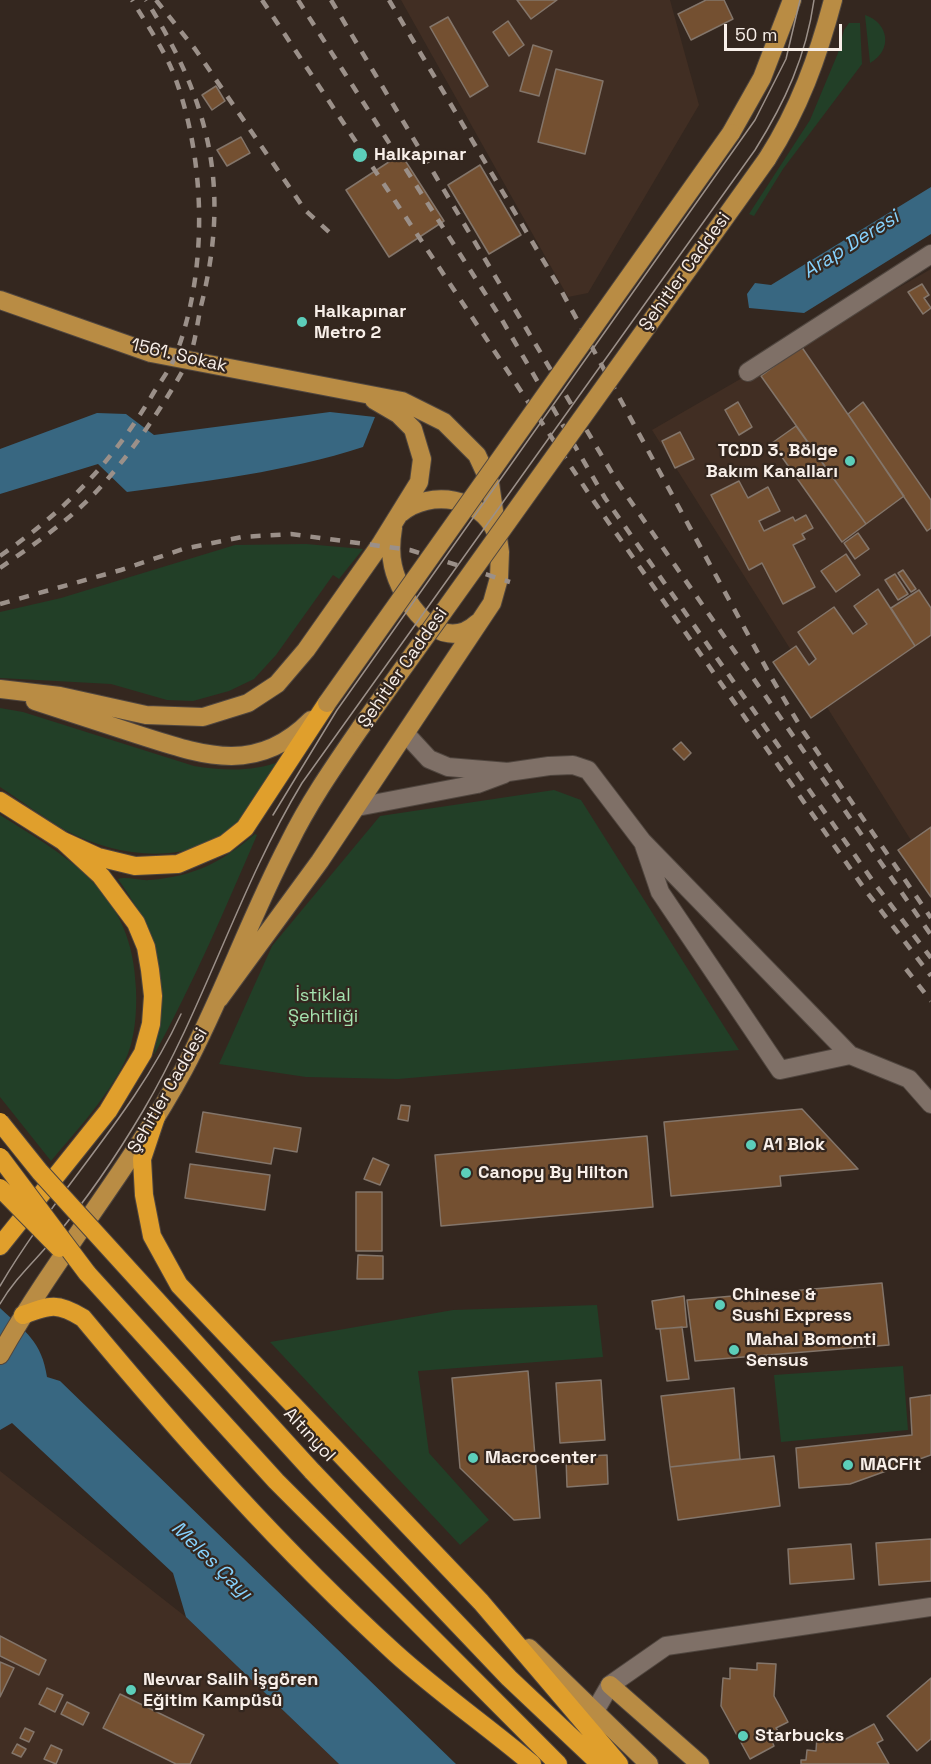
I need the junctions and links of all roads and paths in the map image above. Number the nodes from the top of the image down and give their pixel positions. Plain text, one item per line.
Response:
1 (792, 0) edge
2 (833, 0) edge
3 (931, 254) edge
4 (0, 300) edge
5 (748, 372) dead end
6 (362, 393) junction
7 (397, 519) junction
8 (499, 541) junction
9 (483, 618) junction
10 (0, 690) edge
11 (327, 704) junction
12 (406, 734) junction
13 (508, 772) junction
14 (0, 801) edge
15 (357, 807) junction
16 (63, 841) junction
17 (642, 841) junction
18 (219, 999) junction
19 (850, 1055) junction
20 (931, 1104) edge
21 (156, 1117) junction
22 (0, 1122) edge
23 (0, 1157) edge
24 (0, 1188) edge
25 (0, 1246) edge
26 (87, 1273) junction
27 (23, 1315) junction
28 (0, 1355) edge
29 (481, 1602) junction
30 (931, 1607) edge
31 (610, 1685) junction
32 (595, 1711) junction
33 (532, 1764) edge
34 (558, 1764) edge
35 (600, 1764) edge
36 (619, 1764) edge
37 (649, 1764) edge
38 (699, 1764) edge

1 - 11 main road, bridge
2 - 18 main road, Şehitler Caddesi, bridge
3 - 5 street
4 - 6 main road, 1561. Sokak
6 - 7 main road
6 - 8 main road, 1561. Sokak
7 - 8 main road
7 - 9 main road
7 - 10 main road
8 - 9 main road
9 - 12 main road
10 - 11 main road
11 - 16 highway
12 - 13 street
12 - 15 main road
13 - 15 street
13 - 17 street
14 - 16 highway
15 - 18 main road
16 - 25 highway
17 - 19 street
17 - 19 street
18 - 21 main road, Şehitler Caddesi
19 - 20 street
21 - 27 main road, Şehitler Caddesi
21 - 29 highway
22 - 35 highway, Altınyol, bridge
23 - 26 highway, bridge
24 - 26 highway, bridge
26 - 34 highway
27 - 28 main road, Şehitler Caddesi
27 - 33 highway
29 - 32 main road
29 - 36 highway
30 - 31 street
31 - 32 street
31 - 38 main road
32 - 37 main road

